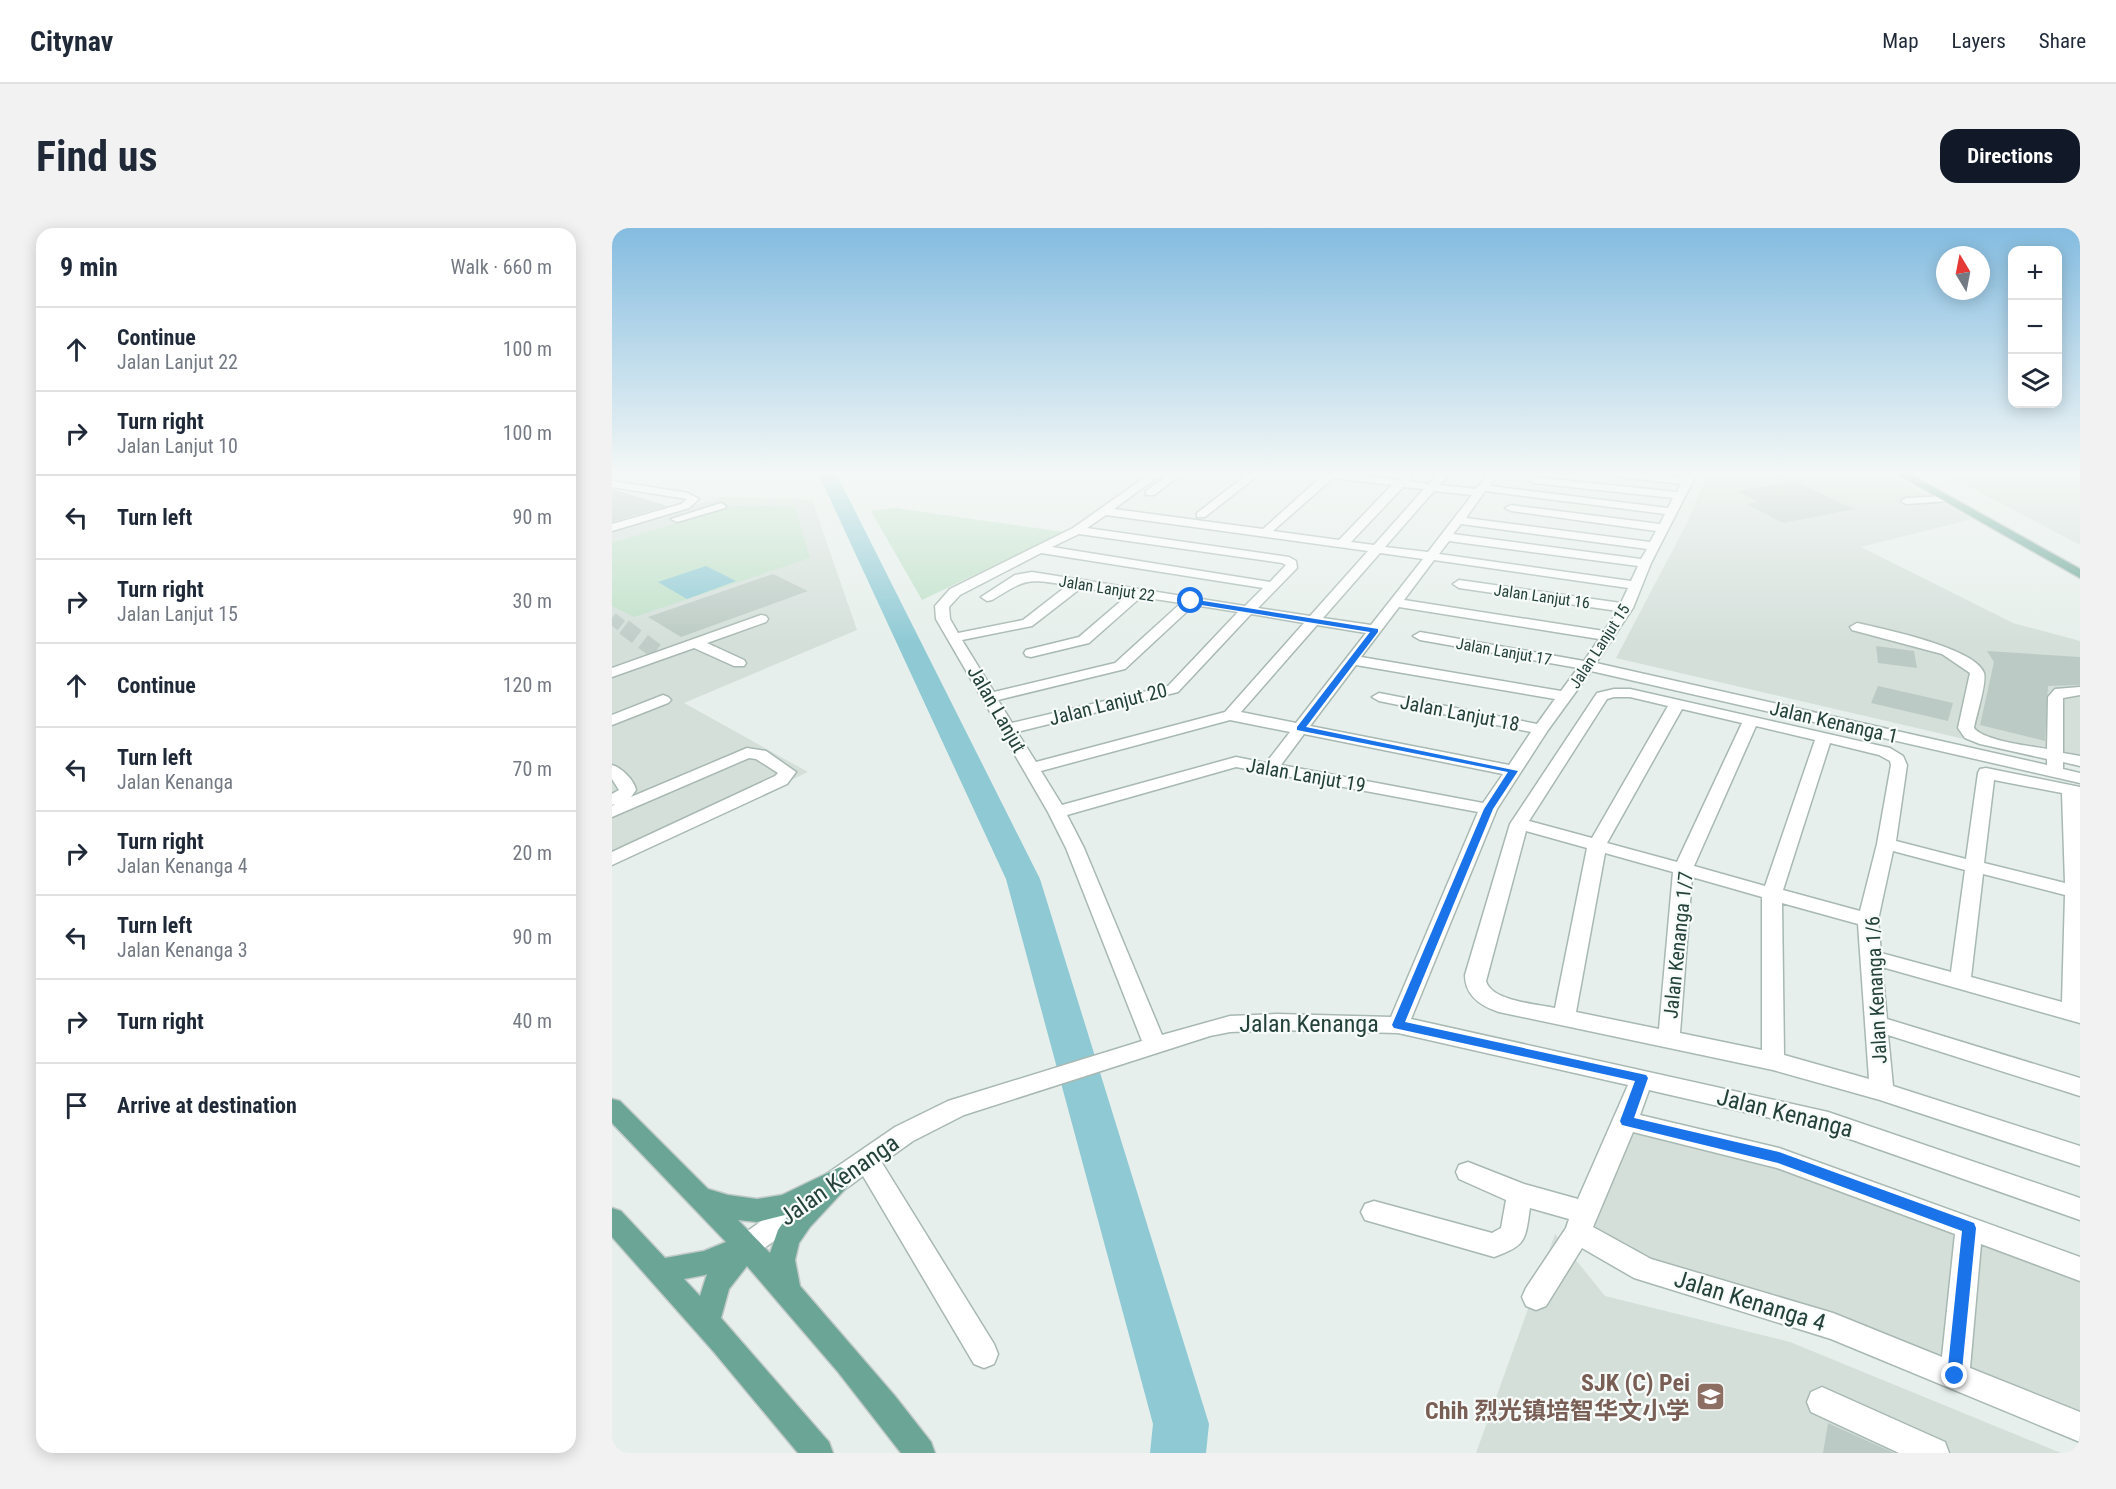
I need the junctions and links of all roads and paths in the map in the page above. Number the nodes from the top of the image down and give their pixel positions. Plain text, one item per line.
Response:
1 (638, 530) edge
2 (1077, 530) edge
3 (1078, 530) edge
4 (1248, 530) edge
5 (1355, 530) edge
6 (1394, 530) edge
7 (1451, 530) edge
8 (1535, 530) edge
9 (1662, 530) edge
10 (2002, 530) edge
11 (2025, 530) edge
12 (1446, 537) junction
13 (612, 538) edge
14 (1343, 543) junction
15 (1184, 545) junction
16 (1654, 546) junction
17 (1378, 548) junction
18 (1040, 549) junction
19 (1432, 556) junction
20 (2080, 560) edge
21 (1645, 563) junction
22 (1157, 568) junction
23 (2080, 573) edge
24 (1079, 583) junction
25 (1459, 584) dead end
26 (1636, 585) junction
27 (1273, 586) junction
28 (1133, 592) junction
29 (987, 597) dead end
30 (1191, 601) junction
31 (1395, 603) junction
32 (1626, 608) junction
33 (1248, 610) junction
34 (761, 619) dead end
35 (1314, 621) junction
36 (1857, 627) dead end
37 (1375, 630) junction
38 (1420, 636) dead end
39 (1608, 636) junction
40 (956, 638) junction
41 (695, 643) junction
42 (1031, 653) dead end
43 (1353, 660) junction
44 (739, 663) dead end
45 (1587, 666) junction
46 (612, 673) edge
47 (2080, 692) edge
48 (1566, 696) junction
49 (991, 697) junction
50 (1378, 697) dead end
51 (663, 700) dead end
52 (1677, 704) junction
53 (1230, 715) junction
54 (612, 720) edge
55 (1751, 721) junction
56 (1300, 728) junction
57 (1009, 729) junction
58 (1541, 729) junction
59 (1824, 738) junction
60 (2055, 756) junction
61 (2080, 761) edge
62 (1271, 767) junction
63 (1032, 768) junction
64 (612, 770) edge
65 (1514, 771) junction
66 (2055, 773) junction
67 (2077, 787) edge
68 (612, 800) edge
69 (1488, 809) junction
70 (612, 812) edge
71 (1057, 812) junction
72 (1519, 824) junction
73 (1886, 844) junction
74 (1597, 845) junction
75 (612, 859) edge
76 (1976, 867) junction
77 (1683, 869) junction
78 (2077, 893) edge
79 (1772, 894) junction
80 (1868, 920) junction
81 (1870, 957) junction
82 (1960, 981) junction
83 (2076, 1013) edge
84 (1564, 1017) junction
85 (1878, 1024) junction
86 (1398, 1025) junction
87 (1669, 1039) junction
88 (1155, 1046) junction
89 (1773, 1061) junction
90 (1642, 1078) junction
91 (2080, 1087) edge
92 (1882, 1090) junction
93 (612, 1108) edge
94 (1626, 1121) junction
95 (2080, 1156) edge
96 (867, 1160) junction
97 (1468, 1172) dead end
98 (840, 1178) junction
99 (1520, 1194) junction
100 (702, 1198) junction
101 (2080, 1209) edge
102 (1374, 1212) dead end
103 (612, 1219) edge
104 (1581, 1222) junction
105 (1969, 1228) junction
106 (747, 1246) junction
107 (2080, 1269) edge
108 (658, 1271) junction
109 (788, 1295) junction
110 (1536, 1297) dead end
111 (706, 1322) junction
112 (984, 1354) dead end
113 (1955, 1376) junction
114 (1821, 1402) dead end
115 (2080, 1427) edge
116 (818, 1453) edge
117 (920, 1453) edge
118 (1934, 1453) edge

1 - 13 street
2 - 18 street, Jalan Lanjut
3 - 15 street
4 - 14 street
5 - 14 street
6 - 17 street
7 - 12 street
8 - 16 street
9 - 16 street, Jalan Lanjut 15
10 - 23 main road
11 - 20 main road
12 - 19 street
12 - 21 street
14 - 17 street
15 - 22 street
15 - 27 street, Jalan Lanjut 20
16 - 21 street, Jalan Lanjut 15
17 - 19 street
17 - 35 street
18 - 22 street
18 - 40 street, Jalan Lanjut
19 - 26 street
19 - 31 street
21 - 26 street, Jalan Lanjut 15
22 - 27 street
22 - 28 street
24 - 28 street, Jalan Lanjut 22
24 - 29 street, Jalan Lanjut 22
24 - 40 street
25 - 32 street, Jalan Lanjut 16
26 - 32 street, Jalan Lanjut 15
27 - 33 street, Jalan Lanjut 20
28 - 30 street, Jalan Lanjut 22
28 - 42 street
30 - 33 street, Jalan Lanjut 22
30 - 49 street
31 - 37 street
31 - 39 street
32 - 39 street, Jalan Lanjut 15
33 - 35 street, Jalan Lanjut 22
33 - 57 street, Jalan Lanjut 20
34 - 41 street
35 - 37 street, Jalan Lanjut 22
35 - 53 street
36 - 60 street
37 - 43 street
38 - 45 street, Jalan Lanjut 17
39 - 45 street, Jalan Lanjut 15
40 - 49 street, Jalan Lanjut
41 - 44 street
41 - 46 street
43 - 48 street
43 - 56 street
45 - 48 street, Jalan Lanjut 15
45 - 66 street, Jalan Kenanga 1
47 - 60 street
48 - 58 street, Jalan Lanjut 15
49 - 57 street, Jalan Lanjut
50 - 58 street, Jalan Lanjut 18
51 - 54 street
52 - 55 street
52 - 72 street
52 - 74 street
53 - 56 street
53 - 63 street
55 - 59 street
55 - 77 street, Jalan Kenanga 1/7
56 - 62 street
56 - 65 street
57 - 63 street, Jalan Lanjut
58 - 65 street, Jalan Lanjut 15
59 - 73 street, Jalan Kenanga 1/6
59 - 79 street
60 - 61 street
60 - 66 street
62 - 69 street, Jalan Lanjut 19
62 - 71 street, Jalan Lanjut 19
63 - 71 street, Jalan Lanjut
64 - 68 street
65 - 69 street, Jalan Lanjut 15
66 - 67 street, Jalan Kenanga 1
67 - 76 street
67 - 78 street
69 - 86 street, Jalan Lanjut 15
70 - 75 street
71 - 88 street, Jalan Lanjut
72 - 74 street
72 - 84 street
73 - 76 street
73 - 80 street, Jalan Kenanga 1/6
74 - 77 street
74 - 84 street
76 - 78 street
76 - 82 street
77 - 79 street
77 - 87 street, Jalan Kenanga 1/7
78 - 83 street
79 - 80 street
79 - 89 street
80 - 81 street, Jalan Kenanga 1/6
81 - 82 street
81 - 85 street, Jalan Kenanga 1/6
82 - 83 street
84 - 87 street
85 - 91 street
85 - 92 street, Jalan Kenanga 1/6
86 - 88 street, Jalan Kenanga
86 - 90 street, Jalan Kenanga
87 - 89 street
88 - 96 street, Jalan Kenanga
89 - 92 street
90 - 94 street
90 - 101 street, Jalan Kenanga
92 - 95 street
93 - 100 main road
94 - 104 street
94 - 105 street
96 - 98 street, Jalan Kenanga
96 - 112 street
97 - 99 street, Jalan Kenanga 4
98 - 100 main road
98 - 106 street, Jalan Kenanga
98 - 109 main road
99 - 102 street
99 - 104 street, Jalan Kenanga 4
100 - 106 main road
103 - 108 main road
104 - 110 street
104 - 113 street, Jalan Kenanga 4
105 - 107 street
105 - 113 street
106 - 108 main road
106 - 109 main road
106 - 111 main road
108 - 111 main road
109 - 117 main road
111 - 116 main road
113 - 115 street, Jalan Kenanga 4
114 - 118 street

